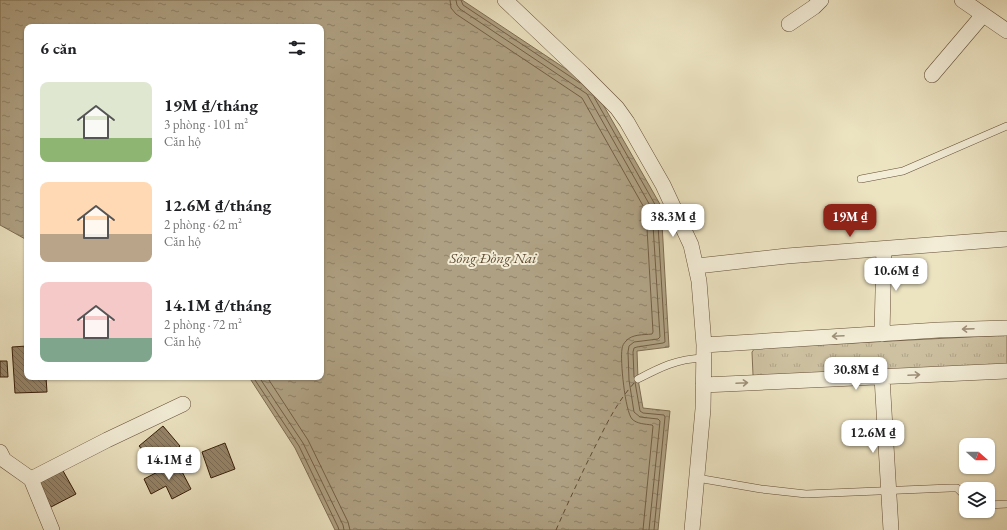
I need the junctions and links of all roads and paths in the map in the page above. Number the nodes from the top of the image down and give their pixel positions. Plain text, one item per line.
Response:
1 (505, 0) edge
2 (822, 0) edge
3 (962, 0) edge
4 (983, 15) junction
5 (789, 24) dead end
6 (1007, 30) edge
7 (932, 75) dead end
8 (1007, 126) edge
9 (861, 179) dead end
10 (1007, 239) edge
11 (884, 249) junction
12 (697, 266) junction
13 (1007, 328) edge
14 (882, 334) junction
15 (704, 351) junction
16 (1007, 371) edge
17 (882, 377) junction
18 (638, 379) dead end
19 (703, 385) junction
20 (183, 404) dead end
21 (1, 458) edge
22 (696, 478) junction
23 (31, 479) junction
24 (888, 490) junction
25 (959, 490) edge
26 (1007, 504) edge
27 (995, 505) edge
28 (52, 530) edge
29 (692, 530) edge
30 (890, 530) edge

1 - 12 street
2 - 5 street
3 - 4 street
4 - 6 street
4 - 7 street
8 - 9 lane
10 - 11 street
11 - 12 street
11 - 14 street
12 - 15 street
13 -> 14 street
14 -> 15 street
15 - 18 lane
15 - 19 street
17 -> 16 street
19 -> 17 street
17 - 24 street
19 - 22 street
20 - 23 street
21 - 23 street
22 - 24 lane
22 - 29 street
23 - 28 street
24 - 25 lane
24 - 30 street
26 - 27 lane

